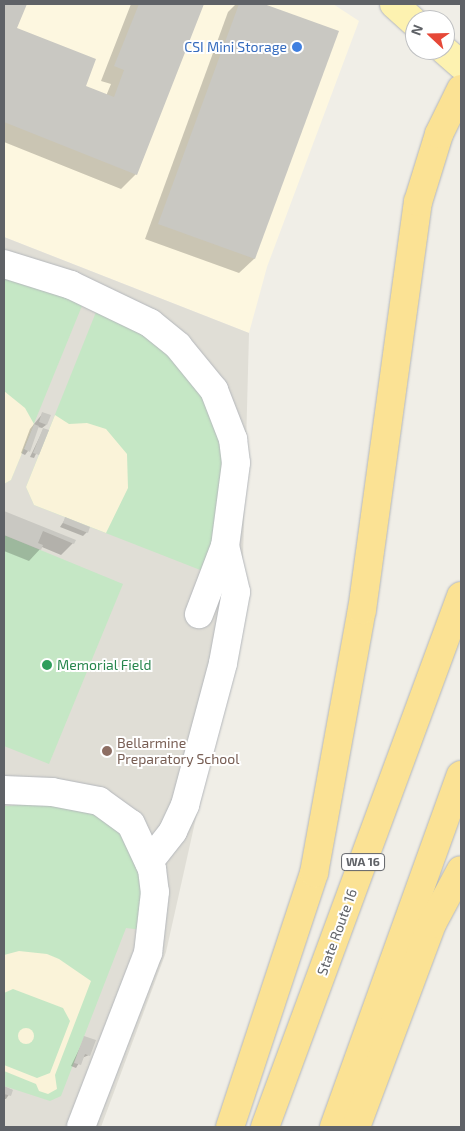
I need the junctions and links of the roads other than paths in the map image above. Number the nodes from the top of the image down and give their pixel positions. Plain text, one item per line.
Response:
1 (394, 4) edge
2 (405, 14) edge
3 (461, 89) edge
4 (4, 264) edge
5 (225, 546) junction
6 (461, 596) edge
7 (199, 614) dead end
8 (461, 775) edge
9 (4, 790) edge
10 (149, 862) junction
11 (461, 870) edge
12 (81, 1127) edge
13 (230, 1127) edge
14 (265, 1127) edge
15 (334, 1127) edge
16 (356, 1127) edge

1 - 2 main road
3 - 13 highway
4 - 5 lane
5 - 7 lane
5 - 10 lane
6 - 14 highway, State Route 16 / WA 16
8 - 15 highway
9 - 10 lane
10 - 12 lane
11 - 16 highway

